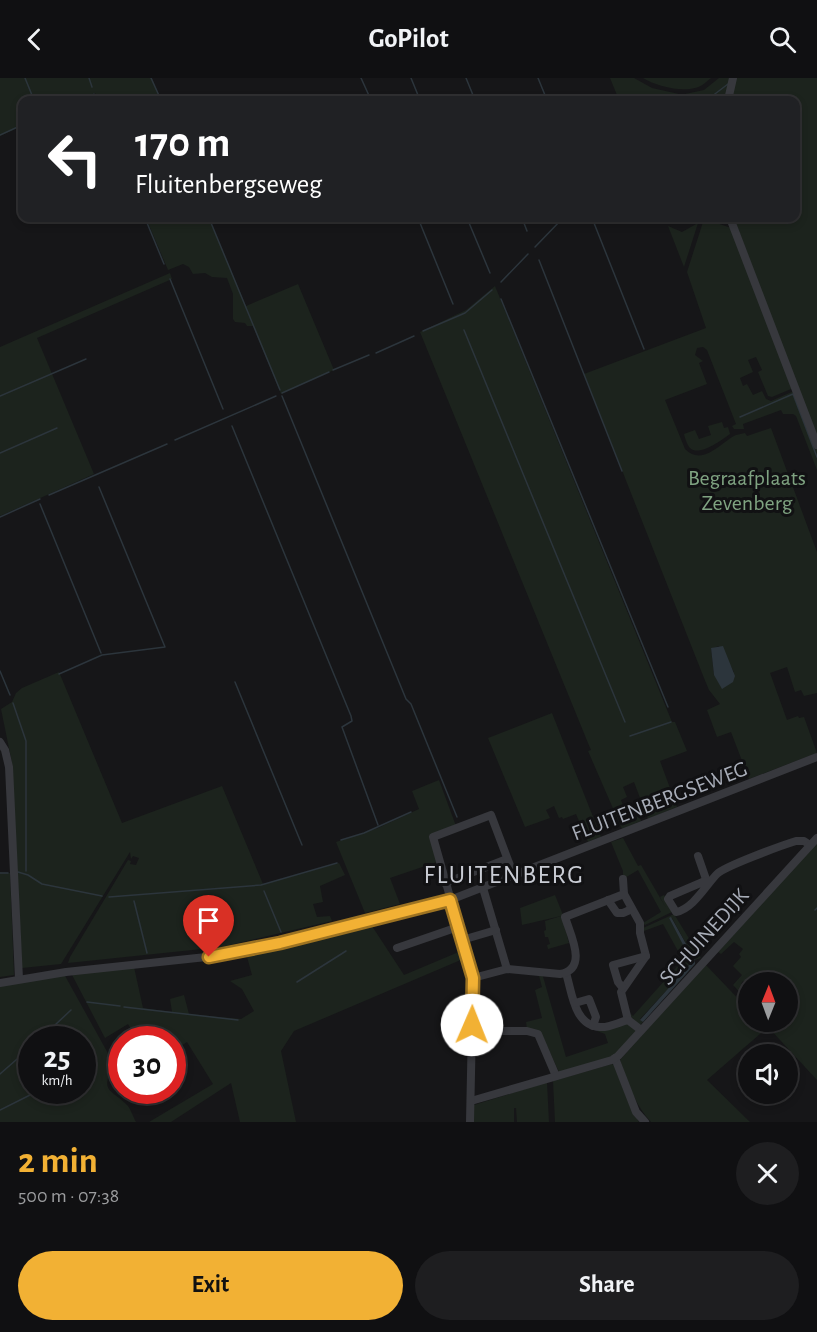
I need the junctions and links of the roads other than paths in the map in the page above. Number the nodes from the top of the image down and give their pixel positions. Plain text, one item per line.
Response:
1 (732, 78) edge
2 (729, 96) edge
3 (732, 222) edge
4 (817, 446) edge
5 (0, 742) edge
6 (817, 757) edge
7 (817, 838) edge
8 (810, 845) junction
9 (698, 856) dead end
10 (507, 860) junction
11 (514, 876) junction
12 (622, 879) dead end
13 (708, 882) junction
14 (445, 883) junction
15 (483, 888) junction
16 (624, 894) junction
17 (450, 900) junction
18 (608, 900) junction
19 (632, 909) junction
20 (458, 927) junction
21 (496, 930) junction
22 (462, 940) junction
23 (397, 948) dead end
24 (646, 956) junction
25 (507, 969) junction
26 (566, 973) junction
27 (473, 978) junction
28 (19, 979) junction
29 (0, 982) edge
30 (622, 987) junction
31 (575, 1004) junction
32 (628, 1020) junction
33 (472, 1025) junction
34 (593, 1026) junction
35 (641, 1030) junction
36 (615, 1058) junction
37 (556, 1076) junction
38 (471, 1101) junction
39 (470, 1122) edge
40 (645, 1122) edge

1 - 2 street
3 - 4 street
5 - 28 street
6 - 11 street, FLUITENBERGSEWEG
7 - 8 street, SCHUINEDIJK
8 - 13 street
8 - 35 street, SCHUINEDIJK
9 - 13 street
10 - 11 street
10 - 14 street
10 - 14 street
11 - 15 street, FLUITENBERGSEWEG
12 - 16 street
13 - 13 street
14 - 17 street
15 - 17 street, FLUITENBERGSEWEG
15 - 21 street
16 - 18 street
16 - 19 street
17 - 20 street
17 - 28 street, FLUITENBERGSEWEG
18 - 19 street
18 - 26 street
19 - 24 street
20 - 22 street
20 - 23 street
21 - 22 street
21 - 25 street
22 - 27 street
24 - 30 street
24 - 30 street
25 - 26 street
25 - 27 street
26 - 31 street
27 - 33 street
28 - 29 street, FLUITENBERGSEWEG
30 - 32 street
31 - 34 street
31 - 34 street
32 - 34 street
32 - 35 street
33 - 37 street
33 - 38 street
35 - 36 street, SCHUINEDIJK
36 - 37 street
36 - 40 street
37 - 38 street
38 - 39 street

